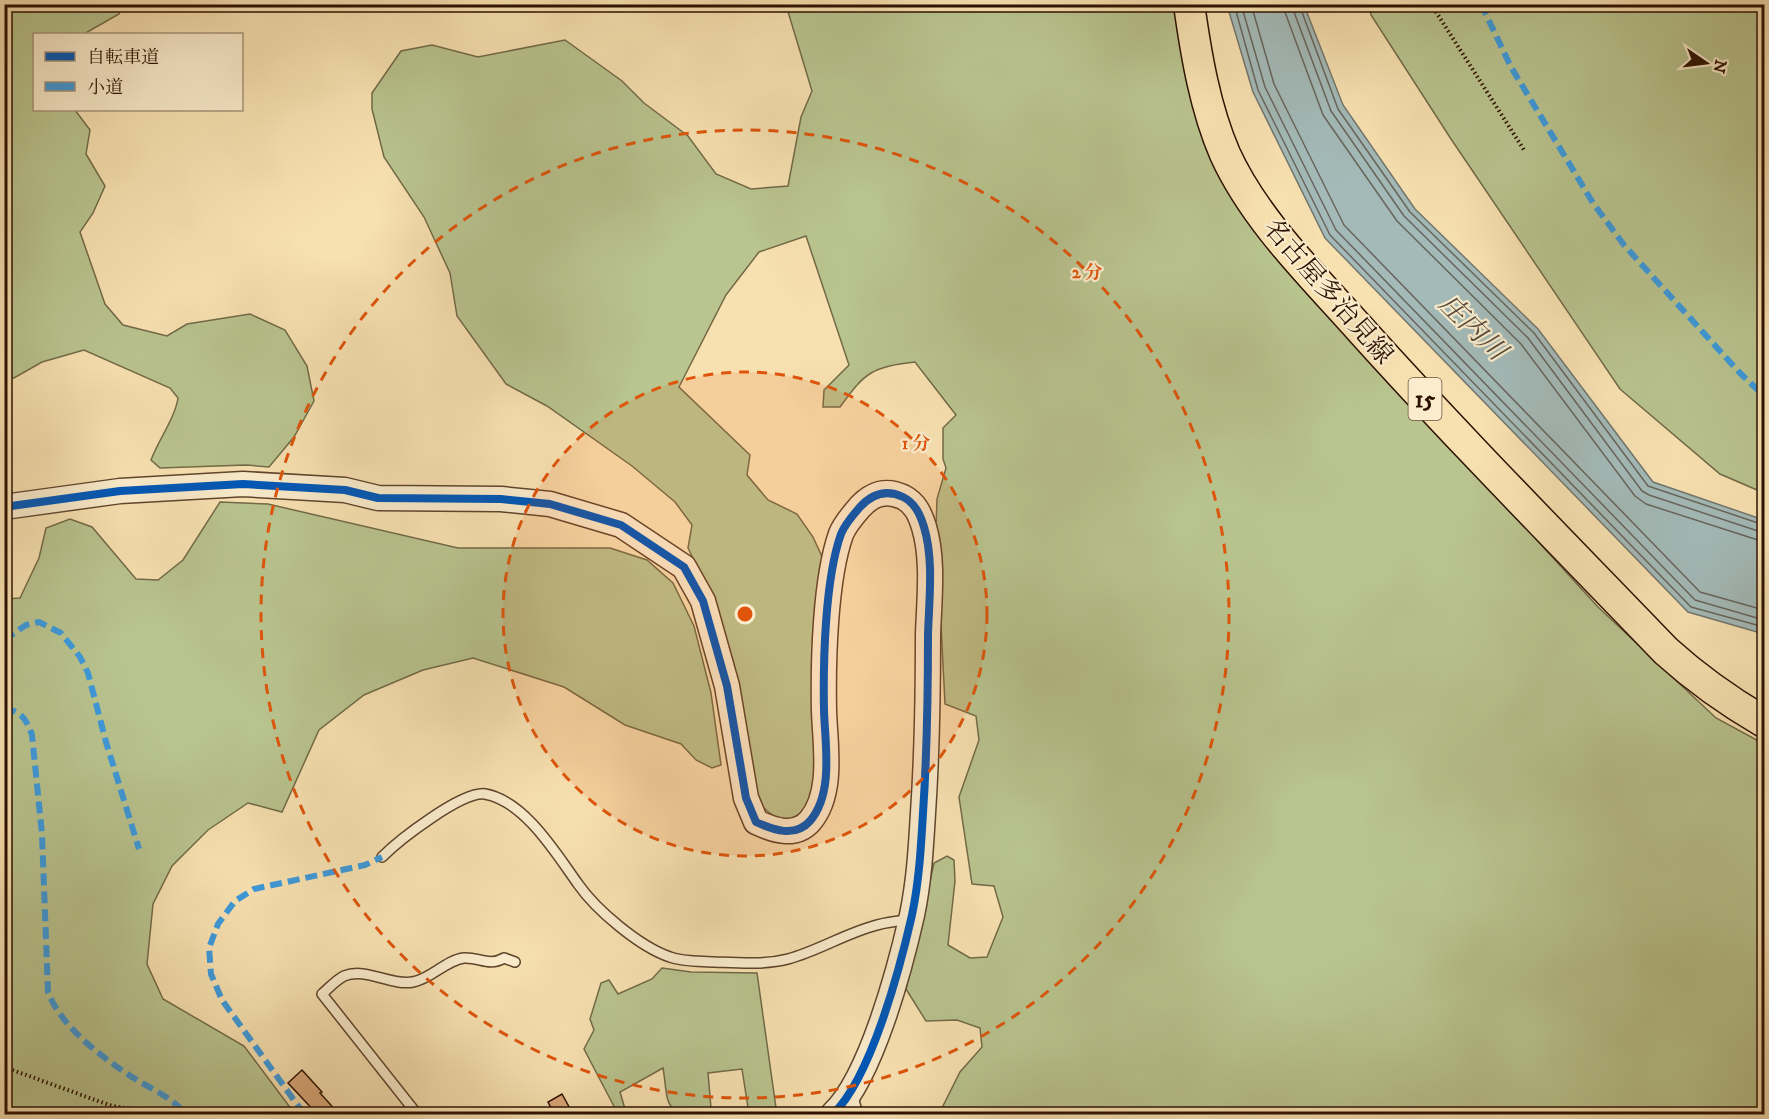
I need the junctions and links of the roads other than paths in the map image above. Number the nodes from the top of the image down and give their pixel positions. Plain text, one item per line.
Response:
1 (1189, 4) edge
2 (4, 507) edge
3 (1764, 722) edge
4 (382, 857) dead end
5 (911, 919) junction
6 (515, 962) dead end
7 (851, 1091) junction
8 (417, 1114) edge
9 (833, 1114) edge
10 (858, 1114) edge

1 - 3 main road, 名古屋多治見線 / 15
2 - 5 street
4 - 5 lane
5 - 7 street
6 - 8 lane
7 - 9 street
7 - 10 lane

